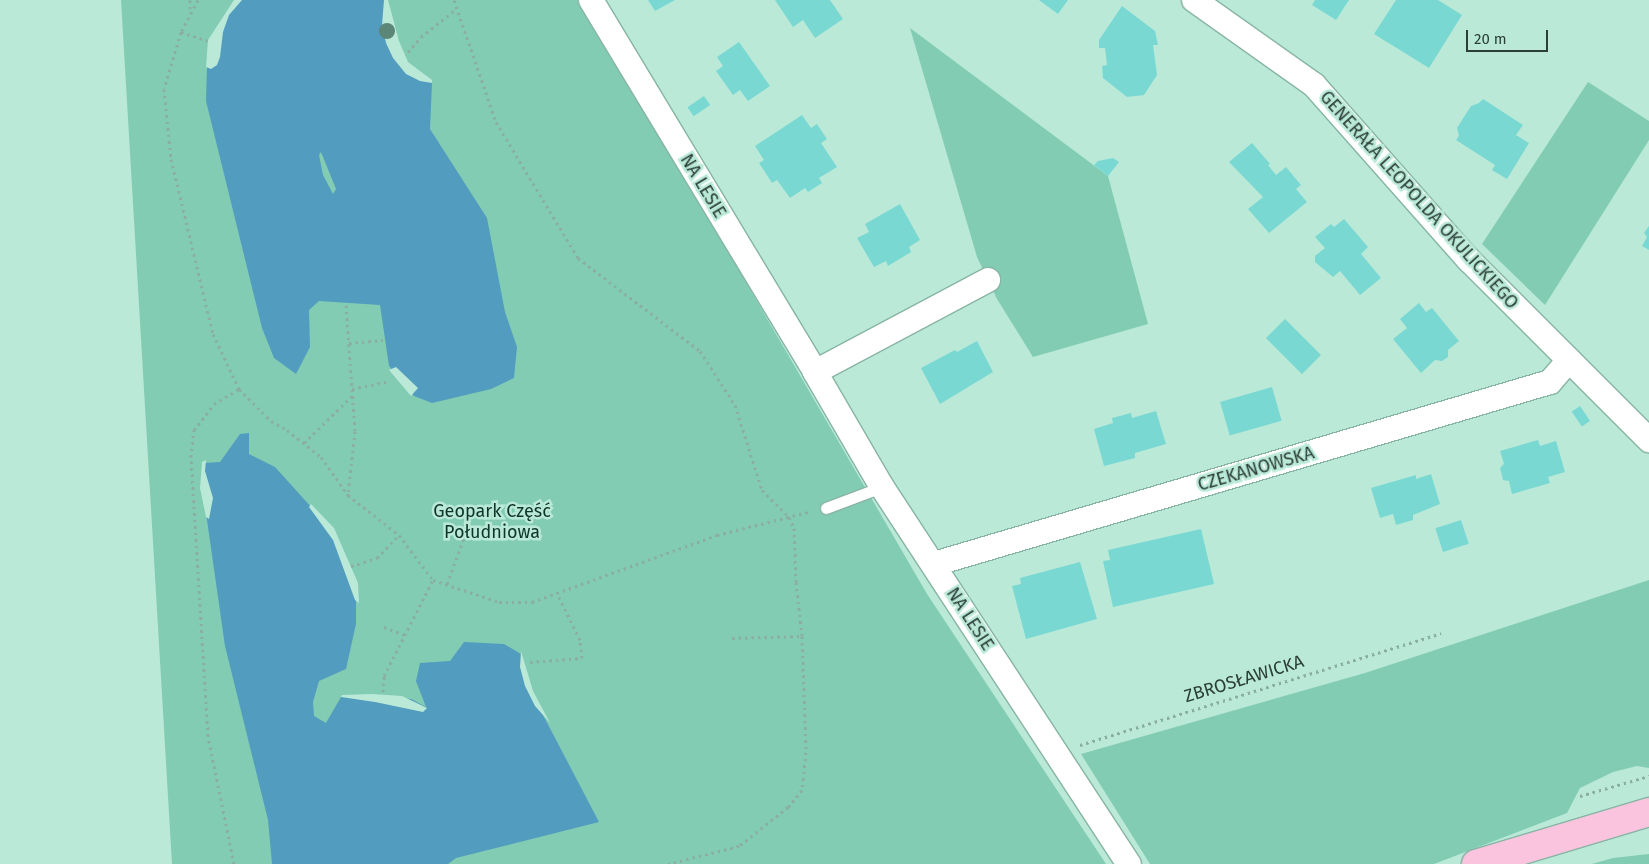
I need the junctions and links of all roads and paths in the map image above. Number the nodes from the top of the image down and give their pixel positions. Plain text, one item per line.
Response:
1 (190, 0) edge
2 (198, 0) edge
3 (454, 0) edge
4 (590, 0) edge
5 (1194, 0) edge
6 (456, 9) junction
7 (190, 14) junction
8 (180, 32) junction
9 (208, 40) dead end
10 (408, 52) dead end
11 (988, 280) dead end
12 (346, 305) dead end
13 (383, 340) dead end
14 (349, 343) junction
15 (1569, 360) junction
16 (815, 372) junction
17 (390, 381) dead end
18 (239, 389) junction
19 (352, 389) junction
20 (353, 395) junction
21 (1649, 440) edge
22 (304, 443) junction
23 (882, 487) junction
24 (348, 495) junction
25 (826, 508) joint
26 (789, 517) junction
27 (399, 535) junction
28 (464, 538) dead end
29 (934, 564) junction
30 (352, 566) dead end
31 (433, 580) junction
32 (448, 584) junction
33 (557, 593) junction
34 (384, 627) dead end
35 (1441, 633) dead end
36 (405, 635) junction
37 (802, 636) junction
38 (732, 638) dead end
39 (530, 662) dead end
40 (383, 692) dead end
41 (1056, 753) junction
42 (1649, 776) edge
43 (1580, 796) dead end
44 (1649, 812) edge
45 (234, 864) edge
46 (668, 864) edge
47 (1129, 864) edge
48 (1476, 864) edge

1 - 7 path
2 - 7 path
3 - 6 path
4 - 16 street, NA LESIE
5 - 15 street, GENERAŁA LEOPOLDA OKULICKIEGO
6 - 10 path
6 - 26 path
7 - 8 path
8 - 9 path
8 - 18 path
11 - 16 street
12 - 14 path
13 - 14 path
14 - 19 path
15 - 21 street, GENERAŁA LEOPOLDA OKULICKIEGO
15 - 29 street, CZEKANOWSKA
16 - 23 street, NA LESIE
17 - 19 path
18 - 22 path
18 - 45 path
19 - 20 path
20 - 22 path
20 - 24 path
22 - 24 path
23 - 25 lane
23 - 29 street, NA LESIE
24 - 27 path
25 - 26 path
26 - 33 path
26 - 37 path
27 - 30 path
27 - 31 path
28 - 32 path
29 - 41 street, NA LESIE
31 - 32 path
31 - 36 path
32 - 33 path
33 - 39 path
34 - 36 path
35 - 41 path, ZBROSŁAWICKA
36 - 40 path
37 - 38 path
37 - 46 path
41 - 47 street, NA LESIE
42 - 43 path
44 - 48 main road

